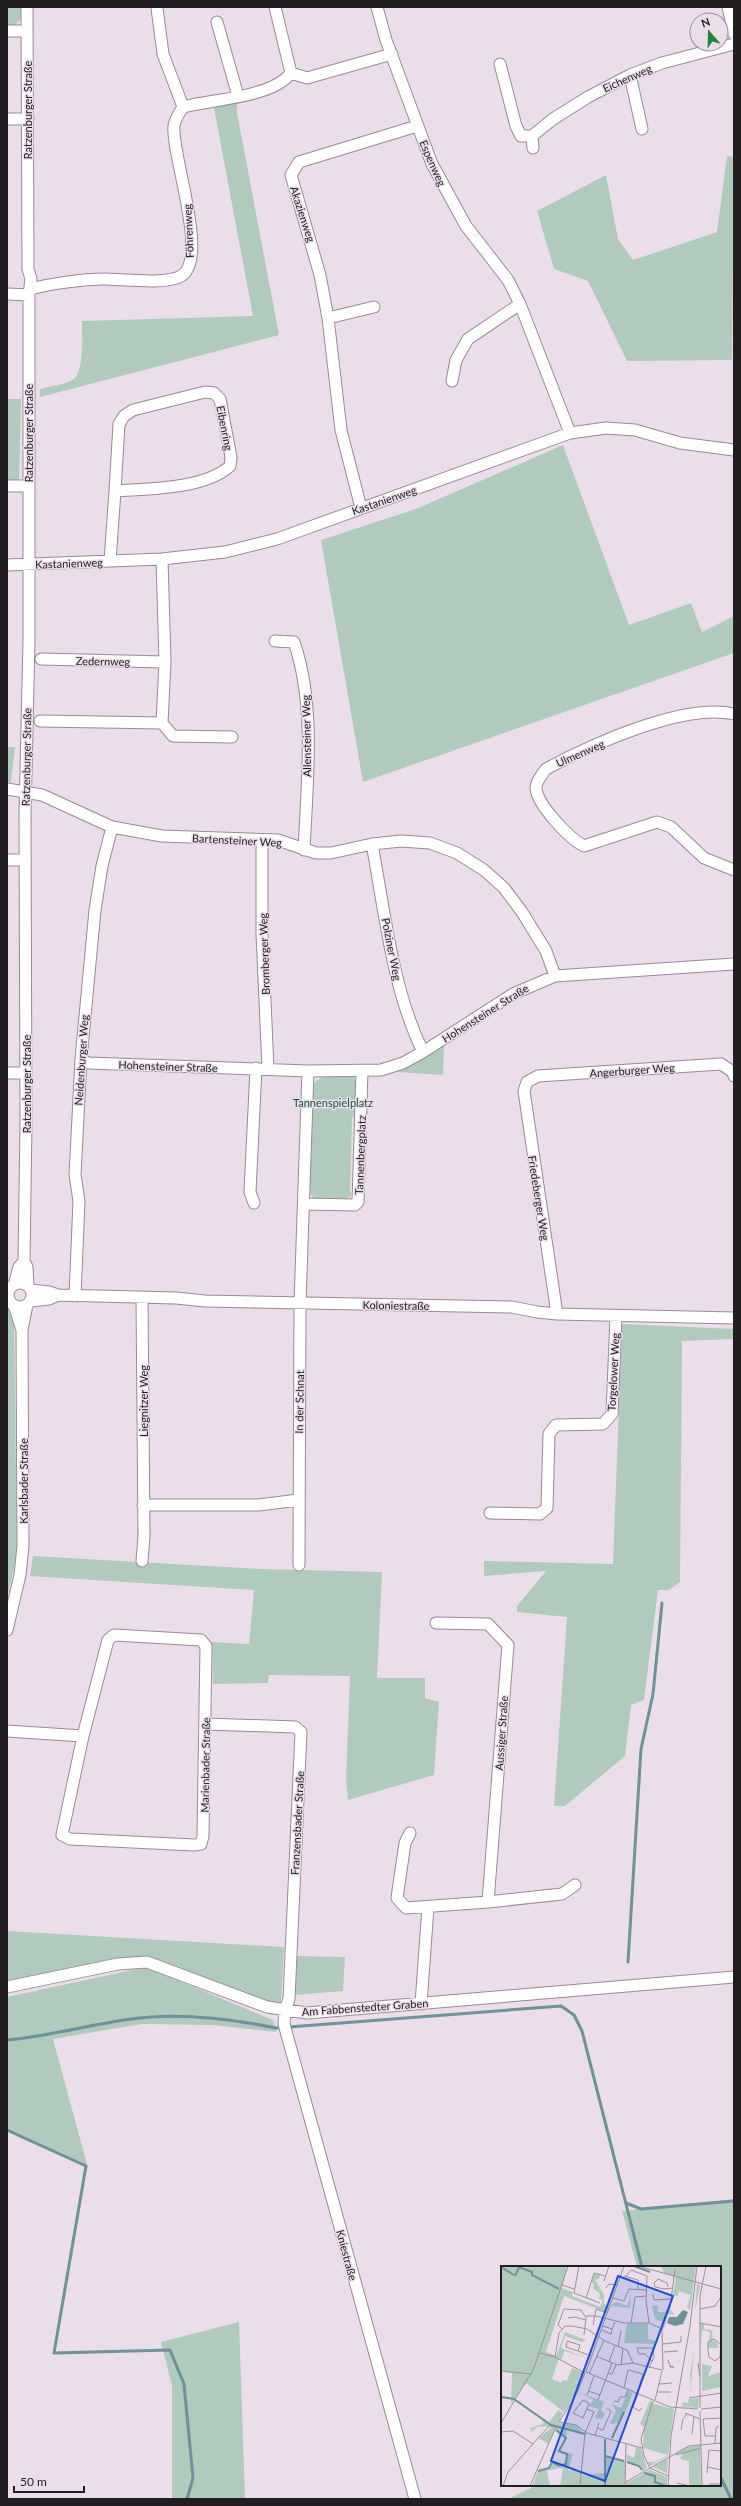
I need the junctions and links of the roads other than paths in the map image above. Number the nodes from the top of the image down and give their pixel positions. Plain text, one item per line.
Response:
1 (27, 7) edge
2 (275, 7) edge
3 (377, 7) edge
4 (728, 7) edge
5 (157, 8) edge
6 (217, 22) dead end
7 (7, 31) edge
8 (26, 31) junction
9 (734, 34) edge
10 (734, 44) edge
11 (392, 54) junction
12 (500, 64) dead end
13 (291, 73) junction
14 (630, 75) junction
15 (238, 96) junction
16 (184, 107) junction
17 (7, 119) edge
18 (28, 119) junction
19 (417, 126) junction
20 (642, 129) dead end
21 (532, 136) junction
22 (533, 148) dead end
23 (30, 292) junction
24 (7, 294) edge
25 (520, 304) junction
26 (374, 307) dead end
27 (328, 318) junction
28 (452, 381) dead end
29 (570, 433) junction
30 (734, 450) edge
31 (7, 486) edge
32 (28, 486) junction
33 (115, 490) junction
34 (361, 508) junction
35 (162, 559) junction
36 (110, 561) junction
37 (7, 565) edge
38 (28, 565) junction
39 (275, 641) dead end
40 (41, 660) dead end
41 (165, 662) junction
42 (734, 714) edge
43 (40, 721) dead end
44 (162, 723) junction
45 (232, 737) dead end
46 (7, 790) edge
47 (27, 793) junction
48 (112, 827) junction
49 (262, 840) junction
50 (372, 844) junction
51 (304, 850) junction
52 (7, 860) edge
53 (25, 860) junction
54 (734, 870) edge
55 (734, 964) edge
56 (555, 976) junction
57 (423, 1052) junction
58 (81, 1059) junction
59 (256, 1068) junction
60 (268, 1068) junction
61 (308, 1071) junction
62 (362, 1071) junction
63 (26, 1073) junction
64 (7, 1074) edge
65 (734, 1076) edge
66 (528, 1082) joint
67 (254, 1203) dead end
68 (304, 1204) junction
69 (24, 1260) junction
70 (11, 1288) edge
71 (29, 1295) junction
72 (76, 1296) junction
73 (142, 1297) junction
74 (10, 1302) edge
75 (300, 1304) junction
76 (557, 1314) junction
77 (616, 1316) junction
78 (734, 1318) edge
79 (22, 1330) junction
80 (298, 1500) junction
81 (143, 1505) junction
82 (490, 1513) dead end
83 (142, 1561) dead end
84 (299, 1565) dead end
85 (436, 1623) dead end
86 (7, 1630) edge
87 (206, 1724) junction
88 (7, 1731) edge
89 (83, 1736) junction
90 (410, 1833) dead end
91 (575, 1885) dead end
92 (488, 1902) junction
93 (428, 1907) junction
94 (734, 1977) edge
95 (7, 1987) edge
96 (421, 2004) junction
97 (285, 2010) junction
98 (415, 2499) edge

1 - 8 street, Ratzenburger Straße
2 - 13 street
3 - 11 street, Espenweg
4 - 9 street
5 - 16 street
6 - 15 street
7 - 8 street
8 - 18 street, Ratzenburger Straße
10 - 14 street, Eichenweg
11 - 13 street
11 - 19 street, Espenweg
12 - 21 street
13 - 15 street
14 - 20 street
14 - 21 street, Eichenweg
15 - 16 street
16 - 23 street, Föhrenweg
17 - 18 street
18 - 23 street, Ratzenburger Straße
19 - 25 street, Espenweg
19 - 27 street, Akazienweg
21 - 22 street
23 - 24 street, Föhrenweg
23 - 32 street, Ratzenburger Straße
25 - 28 street
25 - 29 street, Espenweg
26 - 27 street
27 - 34 street, Akazienweg
29 - 30 street, Kastanienweg
29 - 34 street, Kastanienweg
31 - 32 street
32 - 38 street, Ratzenburger Straße
33 - 33 street, Eibenring
33 - 36 street, Eibenring
34 - 35 street, Kastanienweg
35 - 36 street, Kastanienweg
35 - 41 street
36 - 38 street, Kastanienweg
37 - 38 street, Kastanienweg
38 - 47 street, Ratzenburger Straße
39 - 51 street, Allensteiner Weg
40 - 41 street, Zedernweg
41 - 44 street
42 - 54 street, Ulmenweg
43 - 44 street
44 - 45 street
46 - 47 street, Bartensteiner Weg
47 - 48 street, Bartensteiner Weg
47 - 53 street, Ratzenburger Straße
48 - 49 street, Bartensteiner Weg
48 - 58 street, Neidenburger Weg
49 - 51 street, Bartensteiner Weg
49 - 60 street, Bromberger Weg
50 - 51 street, Bartensteiner Weg
50 - 56 street, Bartensteiner Weg
50 - 57 street, Polziner Weg
52 - 53 street
53 - 63 street, Ratzenburger Straße
55 - 56 street, Hohensteiner Straße
56 - 57 street, Hohensteiner Straße
57 - 62 street, Hohensteiner Straße
58 - 59 street, Hohensteiner Straße
58 - 72 street, Neidenburger Weg
59 - 60 street, Hohensteiner Straße
59 - 67 street
60 - 61 street, Hohensteiner Straße
61 - 62 street
61 - 68 street
62 - 68 street, Tannenbergplatz
63 - 64 street
63 - 69 street, Ratzenburger Straße
65 - 66 street, Angerburger Weg
66 - 76 street, Friedeberger Weg
68 - 75 street
69 - 70 street, Ratzenburger Straße
69 - 71 street, Ratzenburger Straße
70 - 71 street
70 - 74 street, Ratzenburger Straße
71 - 72 street, Koloniestraße
71 - 74 street
71 - 79 street, Karlsbader Straße
72 - 73 street, Koloniestraße
73 - 75 street, Koloniestraße
73 - 81 street, Liegnitzer Weg
74 - 79 street, Karlsbader Straße
75 - 76 street, Koloniestraße
75 - 80 street, In der Schnat
76 - 77 street, Koloniestraße
77 - 78 street, Koloniestraße
77 - 82 street, Torgelower Weg
79 - 86 street, Karlsbader Straße
80 - 81 street
80 - 84 street, In der Schnat
81 - 83 street, Liegnitzer Weg
85 - 92 street, Aussiger Straße
87 - 89 street, Marienbader Straße
87 - 89 street, Marienbader Straße
87 - 97 street, Franzensbader Straße
88 - 89 street
90 - 93 street
91 - 92 street
92 - 93 street
93 - 96 street
94 - 96 street, Am Fabbenstedter Graben
95 - 97 street, Am Fabbenstedter Graben
96 - 97 street, Am Fabbenstedter Graben
97 - 98 street, Kniestraße

